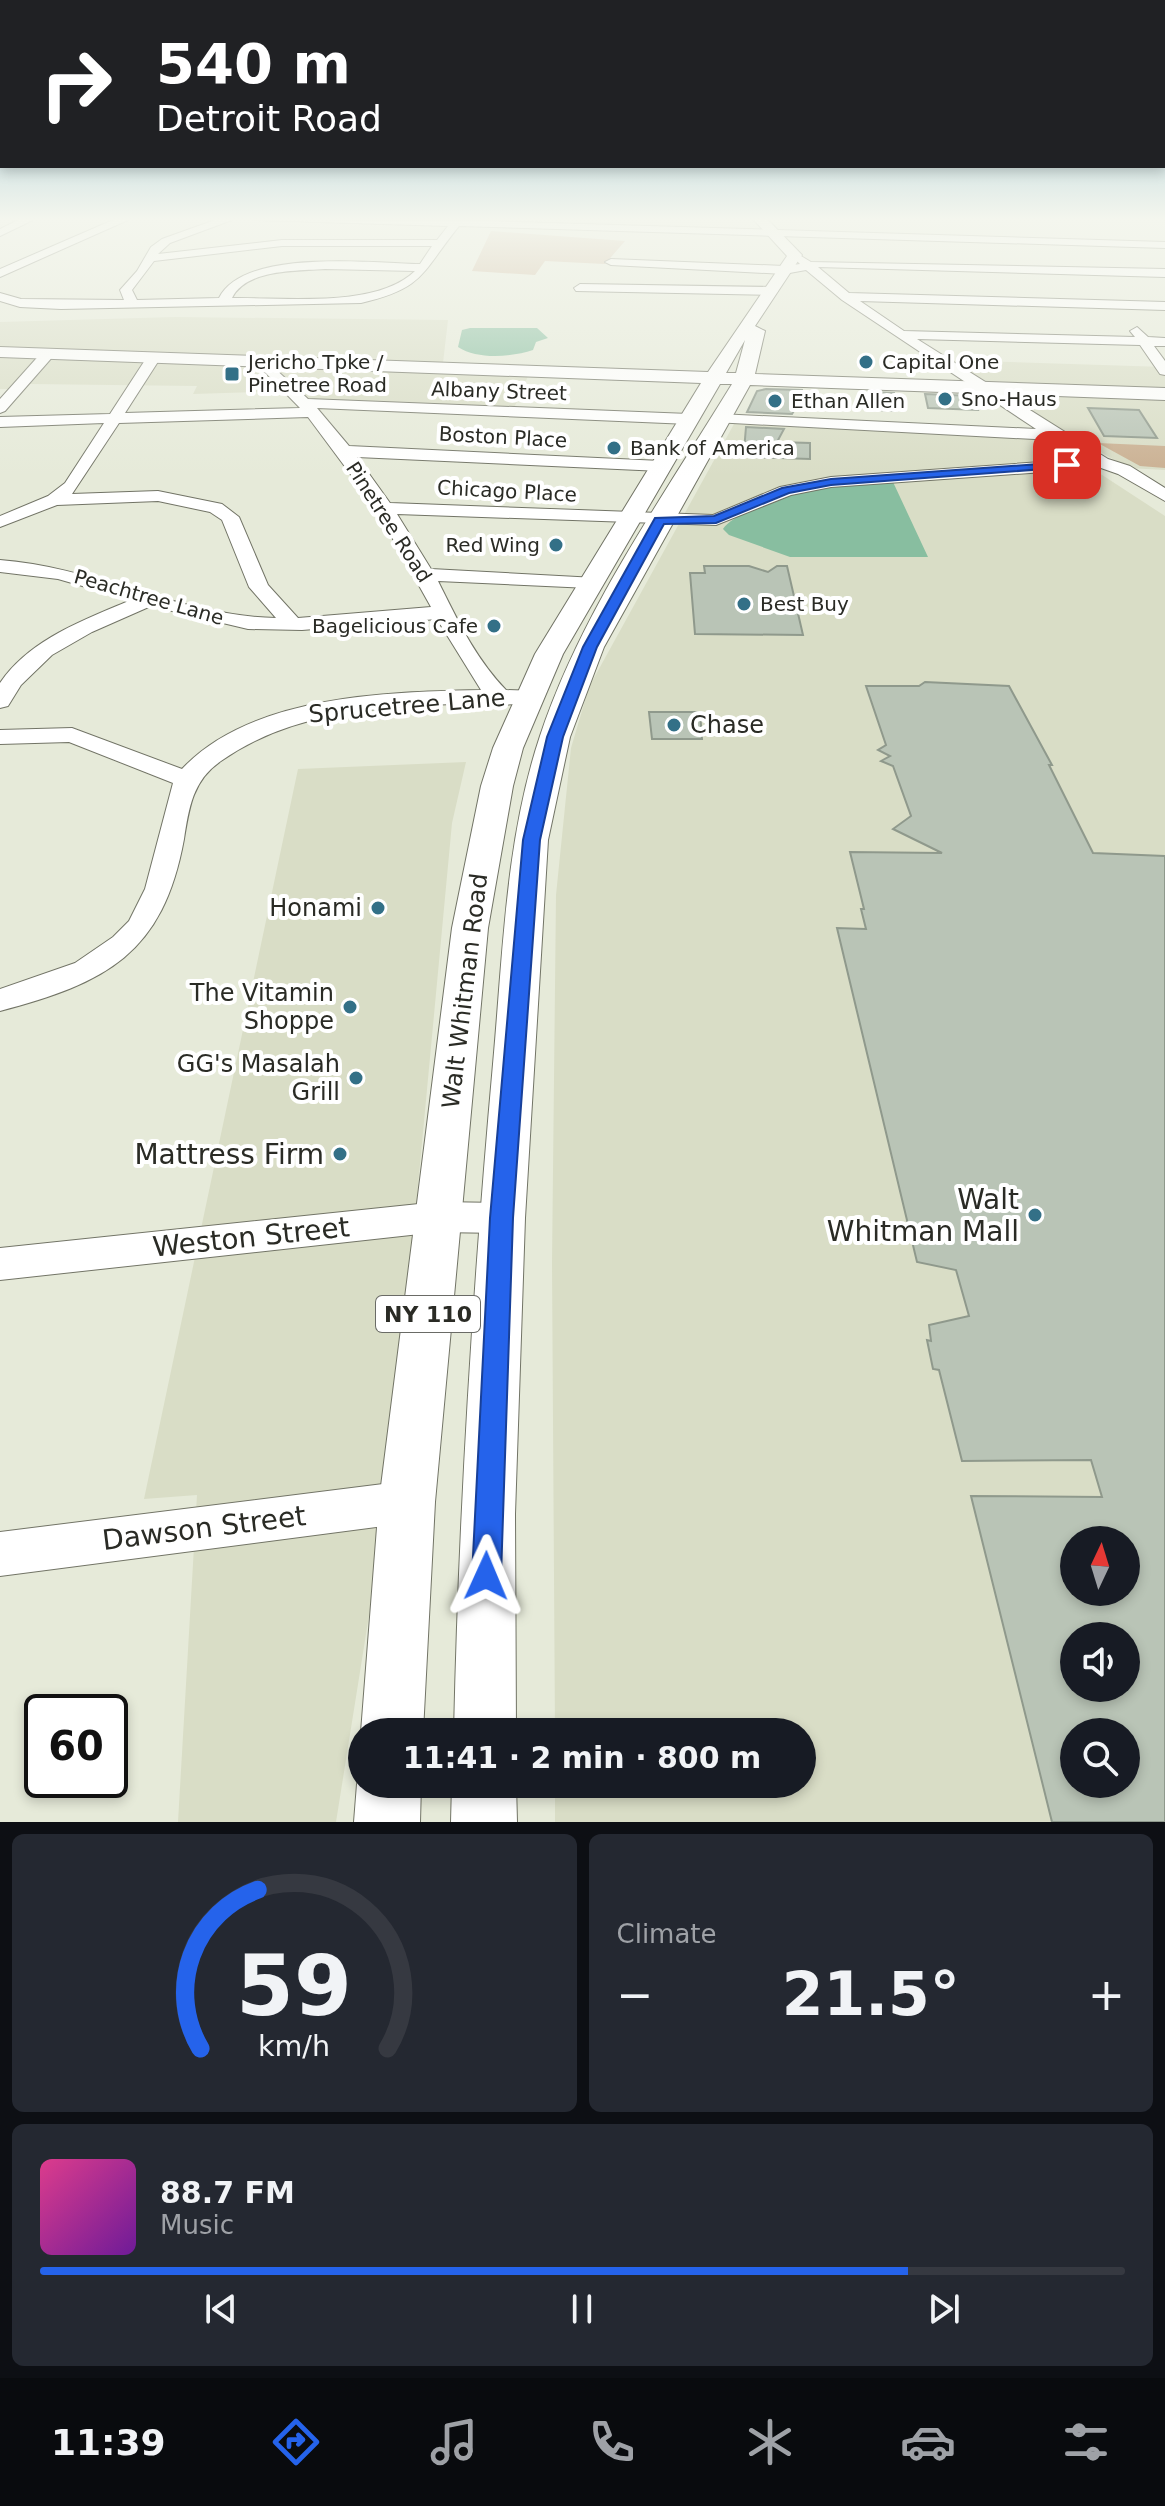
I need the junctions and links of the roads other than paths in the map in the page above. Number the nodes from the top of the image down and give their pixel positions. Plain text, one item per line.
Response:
1 (763, 305) edge
2 (858, 305) edge
3 (1118, 305) edge
4 (755, 318) junction
5 (902, 335) junction
6 (1145, 342) junction
7 (1165, 342) edge
8 (0, 352) edge
9 (48, 354) junction
10 (154, 357) junction
11 (261, 360) junction
12 (1165, 371) edge
13 (716, 378) junction
14 (744, 379) junction
15 (979, 387) junction
16 (1165, 394) edge
17 (0, 408) edge
18 (310, 408) junction
19 (689, 419) junction
20 (719, 419) junction
21 (115, 420) junction
22 (0, 422) edge
23 (1058, 435) junction
24 (343, 451) junction
25 (1102, 463) junction
26 (661, 466) junction
27 (1165, 496) edge
28 (54, 500) junction
29 (385, 508) junction
30 (1165, 508) edge
31 (628, 519) junction
32 (660, 520) junction
33 (2, 545) edge
34 (424, 574) junction
35 (589, 582) junction
36 (148, 600) junction
37 (443, 612) junction
38 (292, 623) junction
39 (549, 654) junction
40 (514, 697) junction
41 (569, 699) junction
42 (0, 701) edge
43 (0, 737) edge
44 (544, 777) junction
45 (187, 780) junction
46 (0, 1000) edge
47 (438, 1217) junction
48 (502, 1218) junction
49 (0, 1264) edge
50 (407, 1502) junction
51 (0, 1554) edge
52 (393, 1718) edge
53 (485, 1718) edge
54 (388, 1798) edge
55 (484, 1798) edge
56 (387, 1822) edge
57 (484, 1822) edge

1 - 4 main road, Walt Whitman Road / NY 110
2 - 5 street
3 - 6 street
4 - 13 main road, Walt Whitman Road / NY 110
4 - 14 main road, Walt Whitman Road / NY 110
5 - 6 street
5 - 15 street
6 - 7 street
6 - 12 street
8 - 9 main road
9 - 10 main road
9 - 17 street
10 - 11 main road
10 - 21 street
11 - 13 main road
11 - 18 street, Pinetree Road
13 - 14 main road
13 - 19 main road, Walt Whitman Road / NY 110
14 - 15 main road
14 - 20 main road, Walt Whitman Road / NY 110
15 - 16 main road
15 - 23 street
18 - 19 street, Albany Street
18 - 21 street, Albany Street
18 - 24 street, Pinetree Road
19 - 26 main road, Walt Whitman Road / NY 110
20 - 23 street
20 - 32 main road, Walt Whitman Road / NY 110
21 - 22 street, Albany Street
21 - 28 street
23 - 25 street
24 - 26 street, Boston Place
24 - 29 street, Pinetree Road
25 - 27 street
25 - 30 street
25 - 32 street, Chicago Place
26 - 31 main road, Walt Whitman Road / NY 110
28 - 33 street
28 - 38 street
29 - 31 street, Chicago Place
29 - 34 street, Pinetree Road
31 - 32 street, Chicago Place
31 - 35 main road, Walt Whitman Road / NY 110
32 - 41 main road, Walt Whitman Road / NY 110
33 - 36 street, Peachtree Lane
34 - 35 street
34 - 37 street, Pinetree Road
35 - 39 main road, Walt Whitman Road / NY 110
36 - 38 street, Peachtree Lane
36 - 42 street
37 - 38 street, Peachtree Lane
37 - 40 street, Pinetree Road
39 - 40 main road, Walt Whitman Road / NY 110
39 - 41 main road
40 - 44 main road
40 - 45 street, Sprucetree Lane
40 - 47 main road, Walt Whitman Road / NY 110
41 - 44 main road, Walt Whitman Road / NY 110
43 - 45 street
44 - 48 main road, Walt Whitman Road / NY 110
45 - 46 street
47 - 48 street, Weston Street
47 - 49 street, Weston Street
47 - 50 main road, Walt Whitman Road / NY 110
48 - 53 main road, Walt Whitman Road / NY 110
50 - 51 street, Dawson Street
50 - 52 main road, Walt Whitman Road / NY 110
54 - 56 main road
55 - 57 main road

